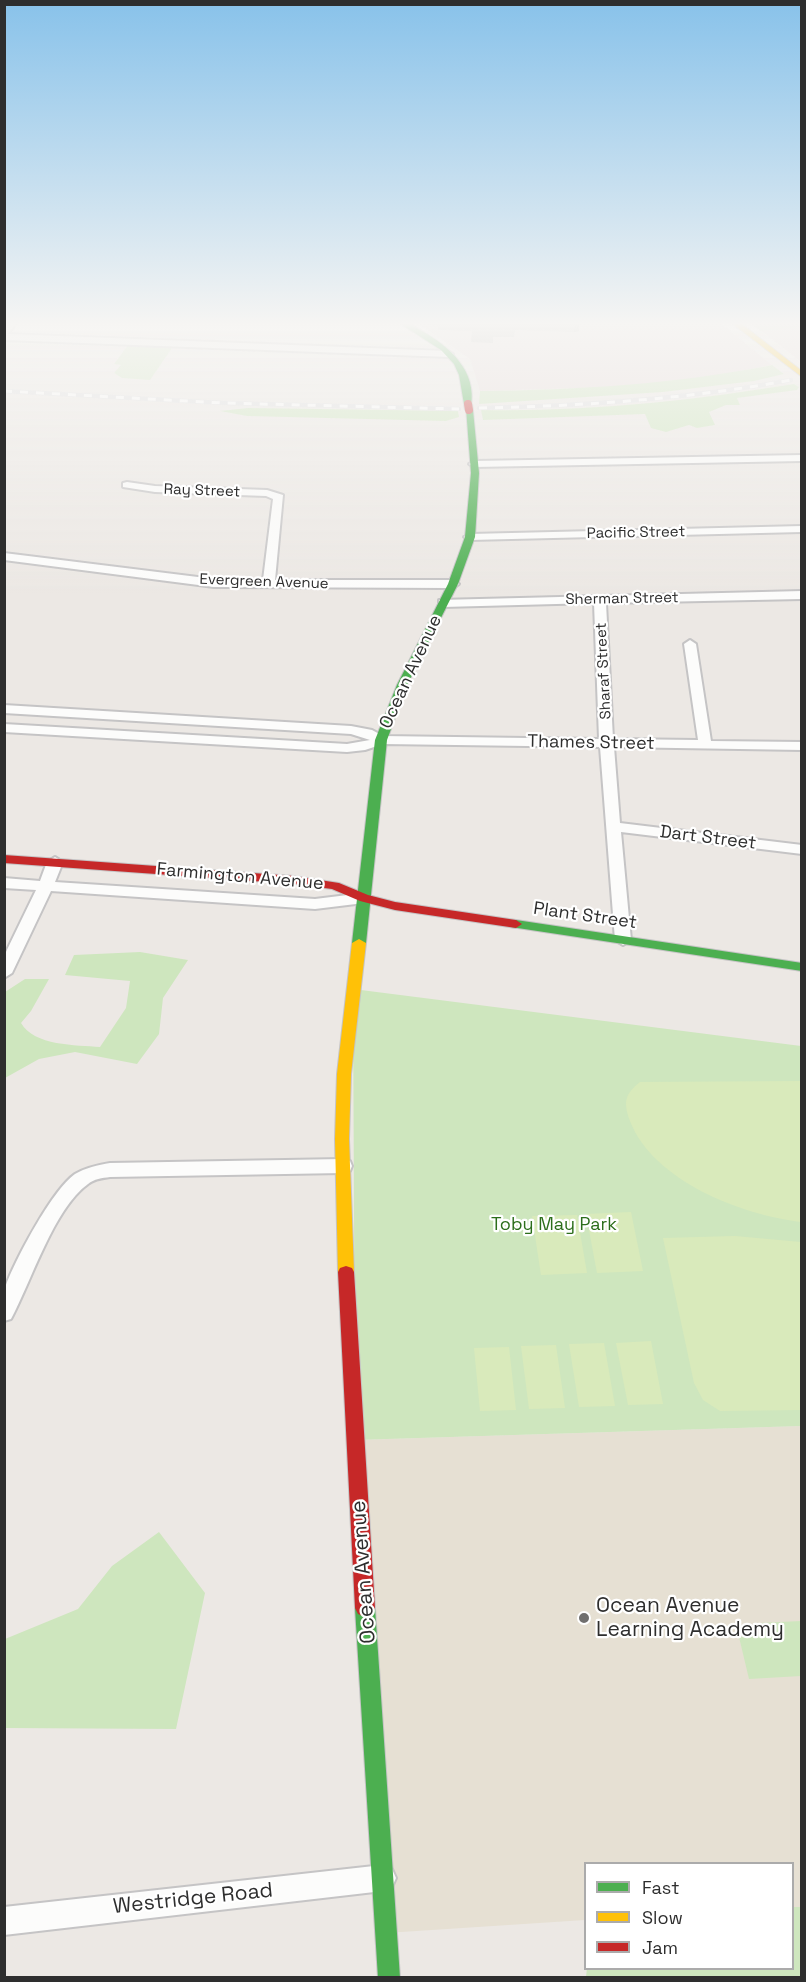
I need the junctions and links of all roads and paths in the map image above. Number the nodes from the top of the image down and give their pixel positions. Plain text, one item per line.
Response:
1 (470, 413) edge
2 (801, 458) edge
3 (474, 464) junction
4 (127, 485) dead end
5 (801, 529) edge
6 (470, 537) junction
7 (4, 556) edge
8 (269, 583) junction
9 (453, 584) junction
10 (801, 595) edge
11 (600, 600) junction
12 (443, 603) junction
13 (690, 644) dead end
14 (4, 709) edge
15 (159, 718) junction
16 (4, 728) edge
17 (150, 737) junction
18 (381, 740) junction
19 (608, 743) junction
20 (705, 745) junction
21 (801, 746) edge
22 (614, 827) junction
23 (801, 850) edge
24 (4, 859) edge
25 (55, 862) junction
26 (4, 884) edge
27 (44, 886) junction
28 (364, 898) junction
29 (623, 940) junction
30 (801, 967) edge
31 (4, 973) edge
32 (343, 1166) junction
33 (4, 1313) edge
34 (382, 1878) junction
35 (4, 1920) edge
36 (389, 1977) edge

1 - 3 main road, Ocean Avenue
2 - 3 street
3 - 6 main road, Ocean Avenue
4 - 8 street, Ray Street
5 - 6 street, Pacific Street
6 - 9 main road, Ocean Avenue
7 - 8 street, Evergreen Avenue
8 - 9 street, Evergreen Avenue
9 - 12 main road, Ocean Avenue
10 - 11 street, Sherman Street
11 - 12 street, Sherman Street
11 - 19 street, Sharaf Street
12 - 18 main road, Ocean Avenue
13 - 20 street
14 - 15 street, Thames Street
15 - 17 street
15 - 18 street, Thames Street
16 - 17 street, Thames Street
17 - 18 street, Thames Street
18 - 19 street, Thames Street
18 - 28 main road, Ocean Avenue
19 - 20 street, Thames Street
19 - 22 street, Sharaf Street
20 - 21 street, Thames Street
22 - 23 street, Dart Street
22 - 29 street, Sharaf Street
24 - 25 main road, Farmington Avenue
25 - 27 street
25 - 28 main road, Farmington Avenue
26 - 27 street, Farmington Avenue
27 - 28 street, Farmington Avenue
27 - 31 street
28 - 29 main road, Plant Street
28 - 32 main road, Ocean Avenue
29 - 30 main road, Plant Street
32 - 33 street
32 - 34 main road, Ocean Avenue
34 - 35 street, Westridge Road
34 - 36 main road, Ocean Avenue

